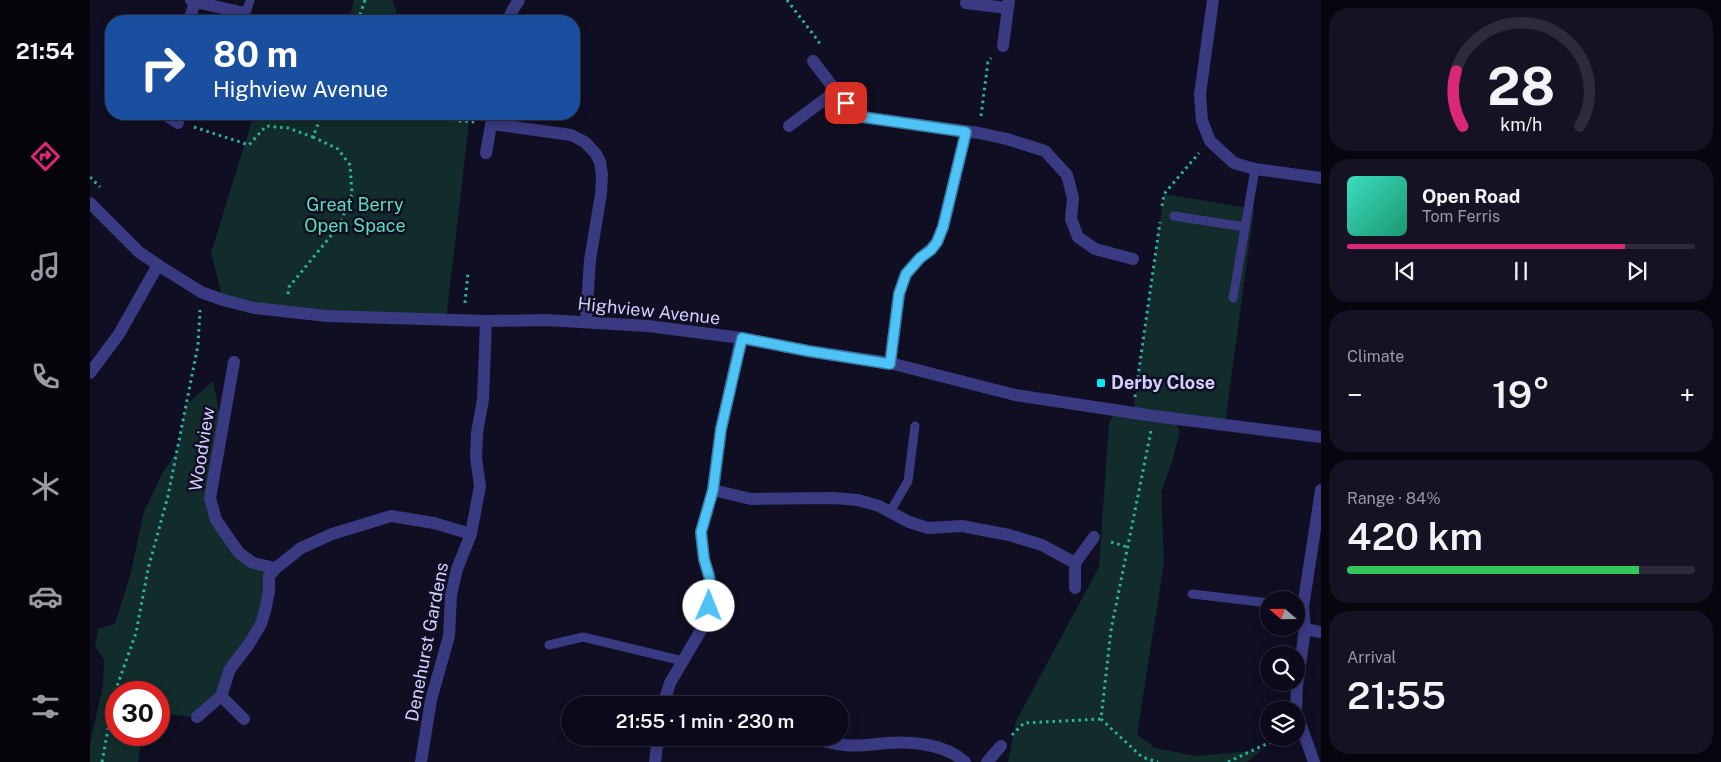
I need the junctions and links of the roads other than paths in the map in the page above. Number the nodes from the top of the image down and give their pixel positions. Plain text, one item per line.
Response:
1 (250, 0) edge
2 (519, 0) edge
3 (1213, 0) edge
4 (193, 1) edge
5 (966, 3) dead end
6 (1008, 4) edge
7 (236, 11) joint
8 (191, 15) edge
9 (510, 15) edge
10 (1003, 46) road end
11 (813, 61) road end
12 (836, 91) junction
13 (173, 120) edge
14 (492, 120) edge
15 (497, 120) edge
16 (178, 123) road end
17 (790, 126) dead end
18 (966, 132) junction
19 (486, 153) dead end
20 (1254, 169) junction
21 (1321, 178) edge
22 (90, 203) edge
23 (1174, 216) dead end
24 (1245, 227) junction
25 (1133, 259) dead end
26 (158, 265) junction
27 (1233, 298) dead end
28 (486, 321) junction
29 (586, 321) junction
30 (742, 338) junction
31 (234, 362) dead end
32 (890, 364) junction
33 (90, 373) edge
34 (915, 426) dead end
35 (1321, 437) edge
36 (713, 490) junction
37 (1321, 490) edge
38 (890, 512) junction
39 (471, 534) junction
40 (1094, 537) dead end
41 (1076, 563) junction
42 (276, 568) junction
43 (1075, 588) dead end
44 (1303, 591) edge
45 (1192, 594) dead end
46 (1260, 602) edge
47 (1305, 629) edge
48 (1321, 632) edge
49 (1304, 636) edge
50 (550, 645) dead end
51 (683, 661) junction
52 (221, 696) junction
53 (666, 696) edge
54 (1296, 701) edge
55 (197, 717) dead end
56 (244, 719) dead end
57 (1305, 736) edge
58 (657, 746) edge
59 (849, 746) edge
60 (1002, 746) road end
61 (421, 762) edge
62 (655, 762) edge
63 (965, 762) edge
64 (987, 762) edge
65 (1314, 762) edge

1 - 7 lane
2 - 9 street
3 - 20 street
4 - 7 street
4 - 8 street
5 - 6 street
6 - 10 street
11 - 12 street
12 - 17 street
12 - 18 street
13 - 16 street
14 - 19 street
15 - 29 street
18 - 25 street
18 - 32 street
20 - 21 street
20 - 24 lane
22 - 26 street, Highview Avenue
23 - 24 lane
24 - 27 lane
26 - 28 street, Highview Avenue
26 - 33 street
28 - 29 street, Highview Avenue
28 - 39 street, Denehurst Gardens
29 - 30 street, Highview Avenue
30 - 32 street, Highview Avenue
30 - 36 street
31 - 42 street, Woodview
32 - 35 street, Highview Avenue
34 - 38 lane
36 - 38 street
36 - 51 street
37 - 44 street
38 - 41 street
39 - 42 street
39 - 61 street, Denehurst Gardens
40 - 41 street
41 - 43 street
42 - 52 street
45 - 46 lane
47 - 48 street
49 - 54 street
50 - 51 lane
51 - 53 street
52 - 55 street
52 - 56 street
57 - 65 street
58 - 62 street
59 - 63 street
60 - 64 street

